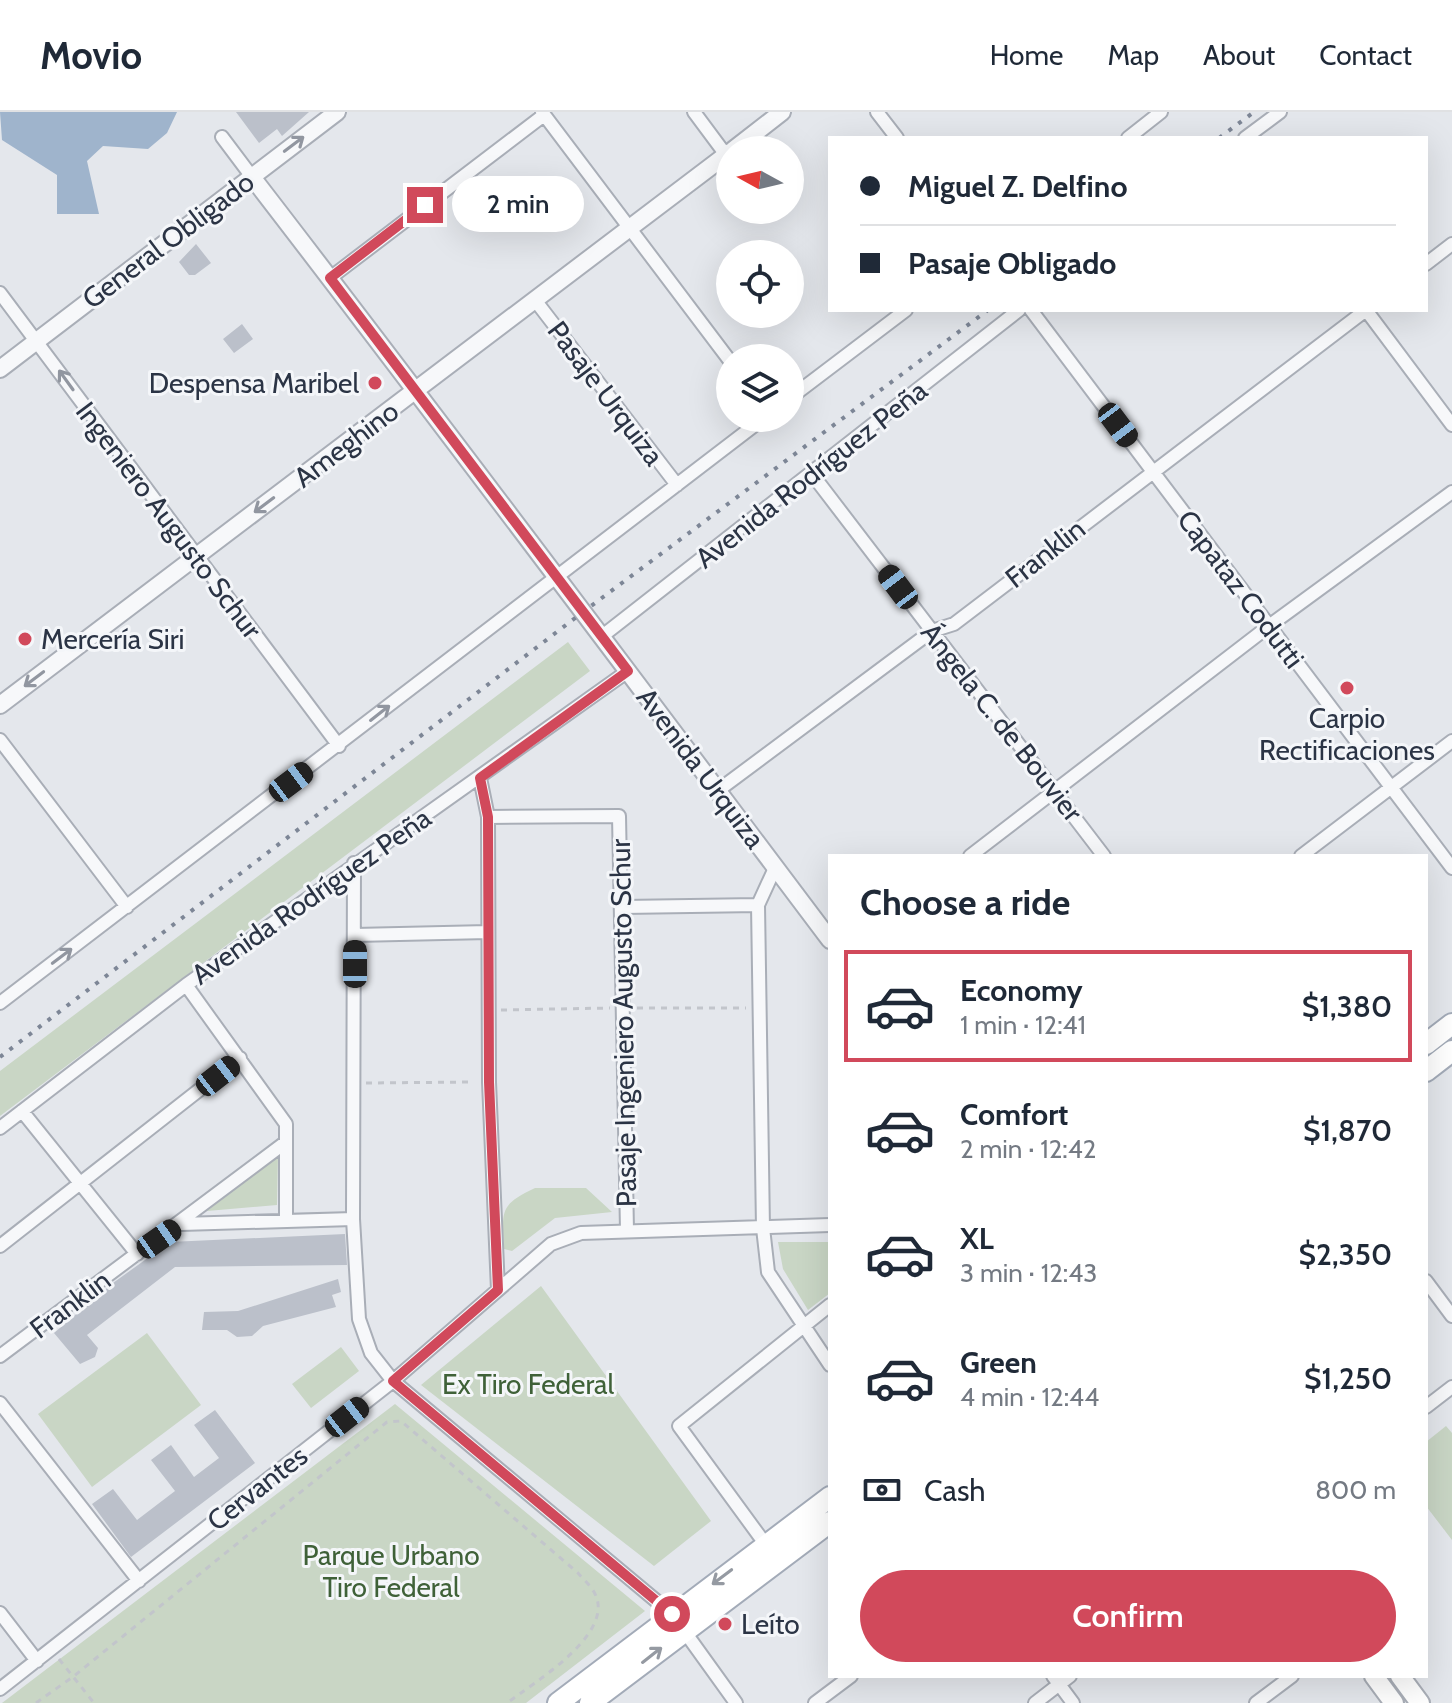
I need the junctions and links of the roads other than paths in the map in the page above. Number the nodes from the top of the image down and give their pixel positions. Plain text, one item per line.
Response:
1 (337, 112) edge
2 (694, 112) edge
3 (782, 112) edge
4 (877, 112) edge
5 (1161, 112) edge
6 (1280, 112) edge
7 (543, 113) edge
8 (750, 136) edge
9 (895, 136) edge
10 (1131, 136) edge
11 (1248, 136) edge
12 (222, 137) dead end
13 (716, 137) edge
14 (716, 162) edge
15 (252, 177) junction
16 (631, 228) junction
17 (1452, 244) edge
18 (1428, 262) edge
19 (330, 278) junction
20 (0, 293) edge
21 (535, 300) junction
22 (903, 312) edge
23 (1016, 312) edge
24 (1033, 312) edge
25 (1363, 312) edge
26 (1367, 312) edge
27 (36, 339) junction
28 (717, 344) edge
29 (0, 369) edge
30 (804, 387) edge
31 (416, 392) junction
32 (1452, 425) edge
33 (746, 432) edge
34 (1152, 471) junction
35 (812, 474) junction
36 (677, 485) junction
37 (1452, 492) edge
38 (195, 556) junction
39 (555, 576) junction
40 (1269, 626) junction
41 (932, 631) junction
42 (601, 637) junction
43 (628, 671) junction
44 (0, 705) edge
45 (0, 740) edge
46 (1452, 741) edge
47 (339, 746) junction
48 (480, 778) junction
49 (1391, 787) junction
50 (720, 789) junction
51 (1055, 791) junction
52 (488, 817) junction
53 (973, 854) edge
54 (1102, 854) edge
55 (1304, 854) edge
56 (354, 863) junction
57 (775, 868) junction
58 (1452, 868) edge
59 (758, 905) junction
60 (127, 907) junction
61 (623, 907) junction
62 (488, 932) junction
63 (355, 935) junction
64 (828, 937) edge
65 (186, 985) junction
66 (0, 1003) edge
67 (1452, 1024) edge
68 (1428, 1042) edge
69 (1452, 1051) edge
70 (240, 1058) junction
71 (1428, 1069) edge
72 (22, 1111) junction
73 (0, 1128) edge
74 (286, 1142) junction
75 (81, 1183) junction
76 (353, 1219) junction
77 (286, 1221) junction
78 (181, 1224) junction
79 (828, 1225) edge
80 (763, 1228) junction
81 (627, 1230) junction
82 (0, 1246) edge
83 (137, 1254) junction
84 (1428, 1284) edge
85 (498, 1290) junction
86 (828, 1307) edge
87 (1452, 1316) edge
88 (802, 1327) junction
89 (0, 1356) edge
90 (828, 1362) edge
91 (393, 1381) junction
92 (1452, 1387) edge
93 (0, 1403) edge
94 (1428, 1405) edge
95 (828, 1498) edge
96 (828, 1523) edge
97 (766, 1545) junction
98 (139, 1581) junction
99 (0, 1613) edge
100 (677, 1623) junction
101 (37, 1661) junction
102 (848, 1678) edge
103 (1289, 1678) edge
104 (1375, 1678) edge
105 (1401, 1678) edge
106 (1061, 1679) edge
107 (0, 1689) edge
108 (558, 1703) edge
109 (590, 1703) edge
110 (736, 1703) edge
111 (815, 1703) edge
112 (1035, 1703) edge
113 (1073, 1703) edge
114 (1256, 1703) edge
115 (1394, 1703) edge
116 (1420, 1703) edge

15 -> 1 street, General Obligado
2 - 13 street
3 - 8 street, Ameghino
4 - 9 street
5 - 10 street
6 - 11 street
7 - 16 street
7 - 19 street
12 - 15 street, Avenida Urquiza
14 - 16 street, Ameghino
15 - 19 street, Avenida Urquiza
15 - 27 street, General Obligado
16 - 21 street, Ameghino
16 - 28 street
17 - 18 street
19 - 31 street, Avenida Urquiza
20 - 27 street, Ingeniero Augusto Schur
21 - 31 street, Ameghino
21 - 36 street, Pasaje Urquiza
22 - 30 street
23 - 35 street, Avenida Rodríguez Peña
24 - 34 street, Capataz Codutti
25 - 34 street, Franklin
26 - 32 street
27 - 29 street, General Obligado
38 -> 27 street, Ingeniero Augusto Schur
31 -> 38 street, Ameghino
31 - 39 street, Avenida Urquiza
33 - 36 street
34 - 40 street, Capataz Codutti
34 - 41 street, Franklin
35 - 41 street, Ángela C. de Bouvier
35 - 42 street, Avenida Rodríguez Peña
36 - 39 street
37 - 40 street
38 -> 44 street, Ameghino
38 - 47 street, Ingeniero Augusto Schur
39 - 42 street, Avenida Urquiza
47 -> 39 street
40 - 49 street, Capataz Codutti
40 - 51 street
41 - 50 street, Franklin
41 - 51 street, Ángela C. de Bouvier
42 - 43 street, Avenida Urquiza
43 - 48 street, Avenida Rodríguez Peña
43 - 50 street, Avenida Urquiza
45 - 60 street
46 - 49 street
47 - 60 street
48 - 52 street
48 - 56 street, Avenida Rodríguez Peña
49 - 55 street
49 - 58 street, Capataz Codutti
50 - 57 street, Avenida Urquiza
51 - 53 street
51 - 54 street, Ángela C. de Bouvier
52 - 61 street, Pasaje Ingeniero Augusto Schur
52 - 62 street
56 - 63 street
56 - 65 street, Avenida Rodríguez Peña
57 - 59 street
57 - 64 street, Avenida Urquiza
59 - 61 street
59 - 80 street
66 -> 60 street
61 - 81 street, Pasaje Ingeniero Augusto Schur
62 - 63 street
62 - 85 street
63 - 76 street
65 - 70 street
65 - 72 street, Avenida Rodríguez Peña
67 - 68 main road
69 - 71 main road
70 - 74 street
70 - 75 street
72 - 73 street, Avenida Rodríguez Peña
72 - 75 street
74 - 77 street
74 - 78 street, Franklin
75 - 82 street
75 - 83 street
76 - 77 street
76 - 91 street
77 - 78 street
78 - 83 street, Franklin
79 - 80 street, Cervantes
80 - 81 street, Cervantes
80 - 88 street
81 - 85 street, Cervantes
83 - 89 street, Franklin
84 - 87 street
85 - 91 street, Cervantes
86 - 88 street
88 - 90 street
88 - 97 street
91 - 98 street, Cervantes
91 - 100 street
92 - 94 street
93 - 98 street
95 - 97 main road
96 - 100 main road
97 -> 100 main road
98 - 101 street, Cervantes
99 - 101 street
100 - 108 main road
109 -> 100 main road
100 - 110 street
101 - 107 street, Cervantes
102 - 111 street
103 - 114 street
104 - 115 main road
105 - 116 main road
106 - 112 street
106 - 113 street

